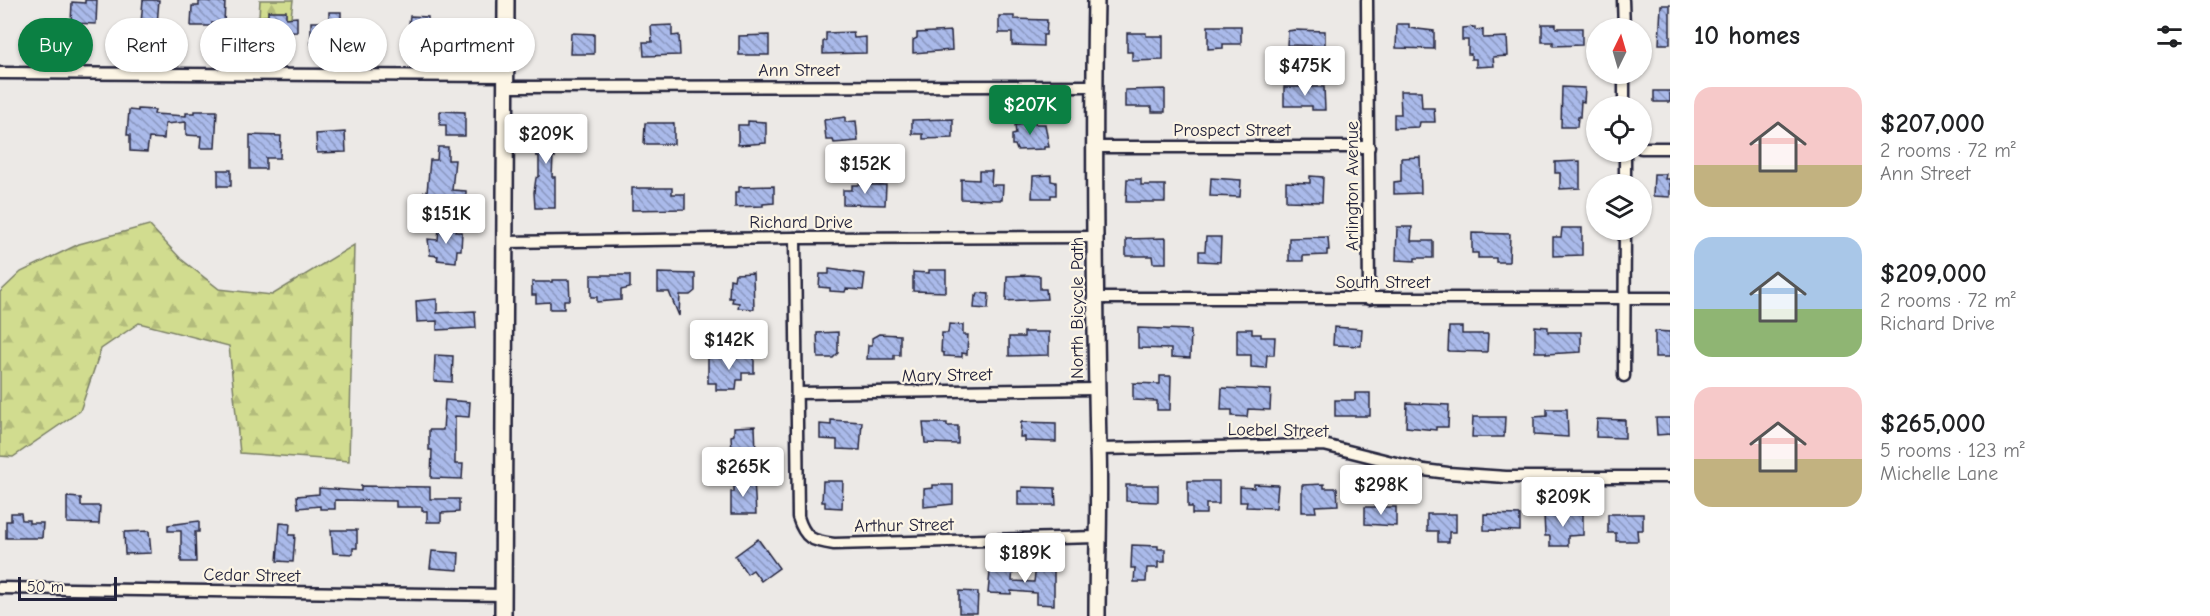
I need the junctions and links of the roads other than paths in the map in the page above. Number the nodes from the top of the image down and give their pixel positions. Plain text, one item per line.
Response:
1 (506, 0) edge
2 (1096, 0) edge
3 (1367, 0) edge
4 (1623, 0) edge
5 (1624, 18) edge
6 (0, 73) edge
7 (505, 82) junction
8 (1094, 86) junction
9 (1095, 147) junction
10 (1369, 147) junction
11 (1652, 148) edge
12 (1670, 148) edge
13 (1097, 237) junction
14 (795, 238) junction
15 (1625, 240) edge
16 (505, 242) junction
17 (1096, 298) junction
18 (1670, 298) edge
19 (1368, 299) junction
20 (1626, 299) junction
21 (1624, 376) dead end
22 (1096, 389) junction
23 (798, 393) junction
24 (1098, 449) junction
25 (1670, 477) edge
26 (1097, 537) junction
27 (0, 588) edge
28 (504, 594) junction
29 (503, 616) edge
30 (1098, 616) edge

1 - 7 street
2 - 8 street, North Bicycle Path
3 - 10 street, Arlington Avenue
4 - 5 street
6 - 7 street, Ann Street
7 - 8 street, Ann Street
7 - 16 street
8 - 9 street, North Bicycle Path
9 - 10 street, Prospect Street
9 - 13 street, North Bicycle Path
10 - 19 street, Arlington Avenue
11 - 12 street
13 - 14 street, Richard Drive
13 - 17 street, North Bicycle Path
14 - 16 street, Richard Drive
14 - 23 street
15 - 20 street
16 - 28 street
17 - 19 street, South Street
17 - 22 street, North Bicycle Path
18 - 20 street, South Street
19 - 20 street, South Street
20 - 21 street
22 - 23 street, Mary Street
22 - 24 street, North Bicycle Path
23 - 26 street, Arthur Street
24 - 25 street, Loebel Street
24 - 26 street, North Bicycle Path
26 - 30 street, North Bicycle Path
27 - 28 street, Cedar Street
28 - 29 street

